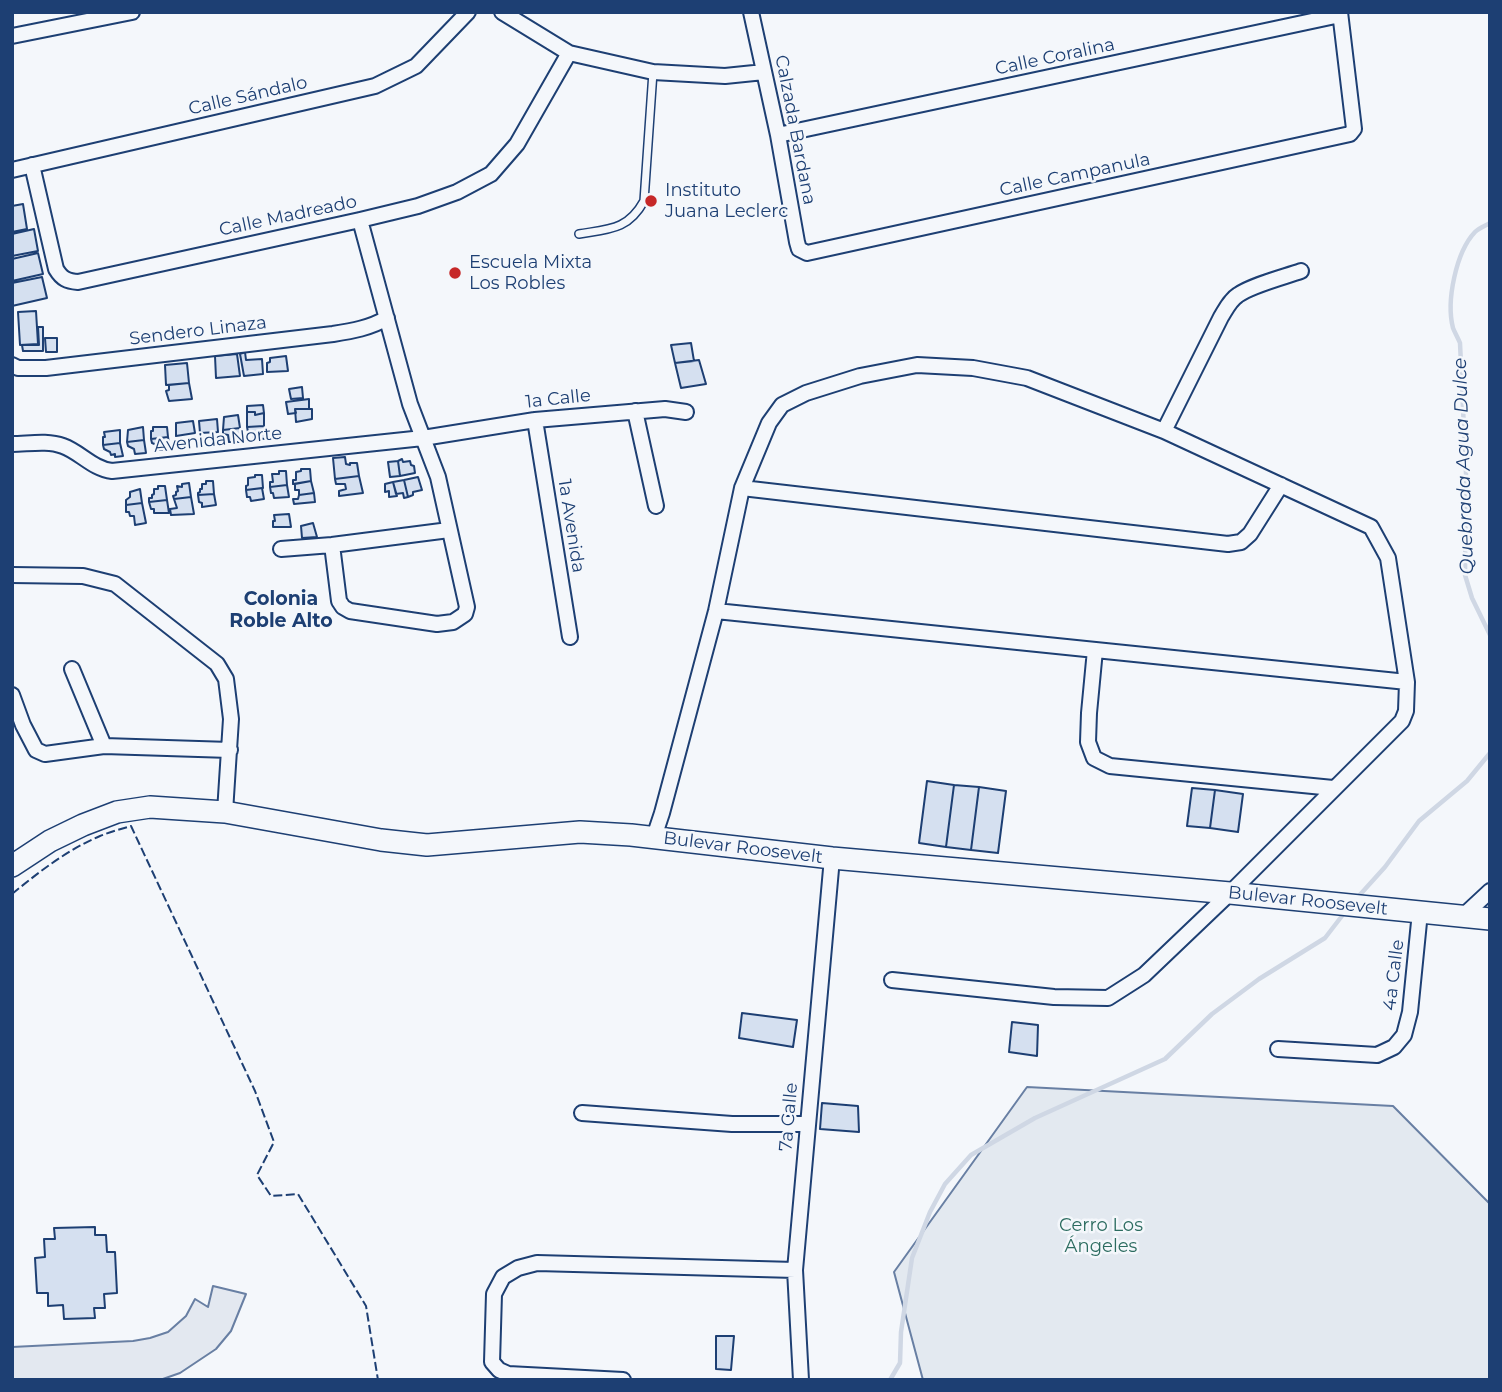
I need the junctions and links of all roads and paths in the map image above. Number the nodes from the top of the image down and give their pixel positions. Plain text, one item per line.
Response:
1 (132, 12) edge
2 (468, 12) edge
3 (502, 12) edge
4 (751, 12) edge
5 (1340, 14) edge
6 (12, 36) edge
7 (569, 53) junction
8 (653, 72) junction
9 (764, 72) junction
10 (778, 135) junction
11 (32, 165) junction
12 (12, 170) edge
13 (359, 220) junction
14 (579, 234) dead end
15 (804, 253) joint
16 (1301, 271) dead end
17 (387, 318) junction
18 (12, 365) edge
19 (635, 411) junction
20 (687, 412) dead end
21 (535, 420) junction
22 (1164, 431) junction
23 (428, 437) junction
24 (12, 444) edge
25 (1281, 485) junction
26 (742, 488) junction
27 (656, 506) dead end
28 (449, 530) junction
29 (332, 545) junction
30 (281, 549) dead end
31 (12, 575) edge
32 (716, 611) junction
33 (570, 637) dead end
34 (1095, 650) junction
35 (72, 668) dead end
36 (1407, 682) junction
37 (12, 695) edge
38 (104, 746) junction
39 (230, 750) junction
40 (1333, 788) junction
41 (225, 812) junction
42 (654, 837) junction
43 (832, 858) junction
44 (12, 866) edge
45 (1490, 891) edge
46 (1230, 893) junction
47 (1420, 912) junction
48 (1462, 917) junction
49 (1490, 919) edge
50 (892, 980) dead end
51 (1278, 1049) dead end
52 (582, 1112) dead end
53 (808, 1124) junction
54 (795, 1270) junction
55 (498, 1375) edge
56 (623, 1380) edge
57 (801, 1380) edge

1 - 6 street
2 - 11 street, Calle Sándalo
3 - 7 street
4 - 9 street, Calzada Bardana
5 - 10 street, Calle Coralina
5 - 15 street, Calle Campanula
7 - 8 street
7 - 13 street, Calle Madreado
8 - 9 street
8 - 14 lane
9 - 10 street, Calzada Bardana
10 - 15 street, Calzada Bardana
11 - 12 street, Calle Sándalo
11 - 13 street, Calle Madreado
13 - 17 street
16 - 22 street
17 - 18 street, Sendero Linaza
17 - 23 street
19 - 20 street, 1a Calle
19 - 21 street, 1a Calle
19 - 27 street
21 - 23 street, 1a Calle
21 - 33 street, 1a Avenida
22 - 25 street
22 - 26 street
23 - 24 street, Avenida Norte
23 - 28 street
25 - 26 street
25 - 36 street
26 - 32 street
28 - 29 street
28 - 29 street
29 - 30 street
31 - 39 street
32 - 34 street
32 - 42 street
34 - 36 street
34 - 40 street
35 - 38 street
36 - 40 street
37 - 38 street
38 - 39 street
39 - 41 street
40 - 46 street
41 - 42 main road, Bulevar Roosevelt
41 - 44 main road, Bulevar Roosevelt
42 - 43 main road, Bulevar Roosevelt
43 - 46 main road, Bulevar Roosevelt
43 - 53 street, 7a Calle
45 - 48 street
46 - 47 main road, Bulevar Roosevelt
46 - 50 street
47 - 48 main road, Bulevar Roosevelt
47 - 51 street, 4a Calle
48 - 49 main road, Bulevar Roosevelt
52 - 53 street
53 - 54 street, 7a Calle
54 - 55 street
54 - 57 street, 7a Calle
55 - 56 street

